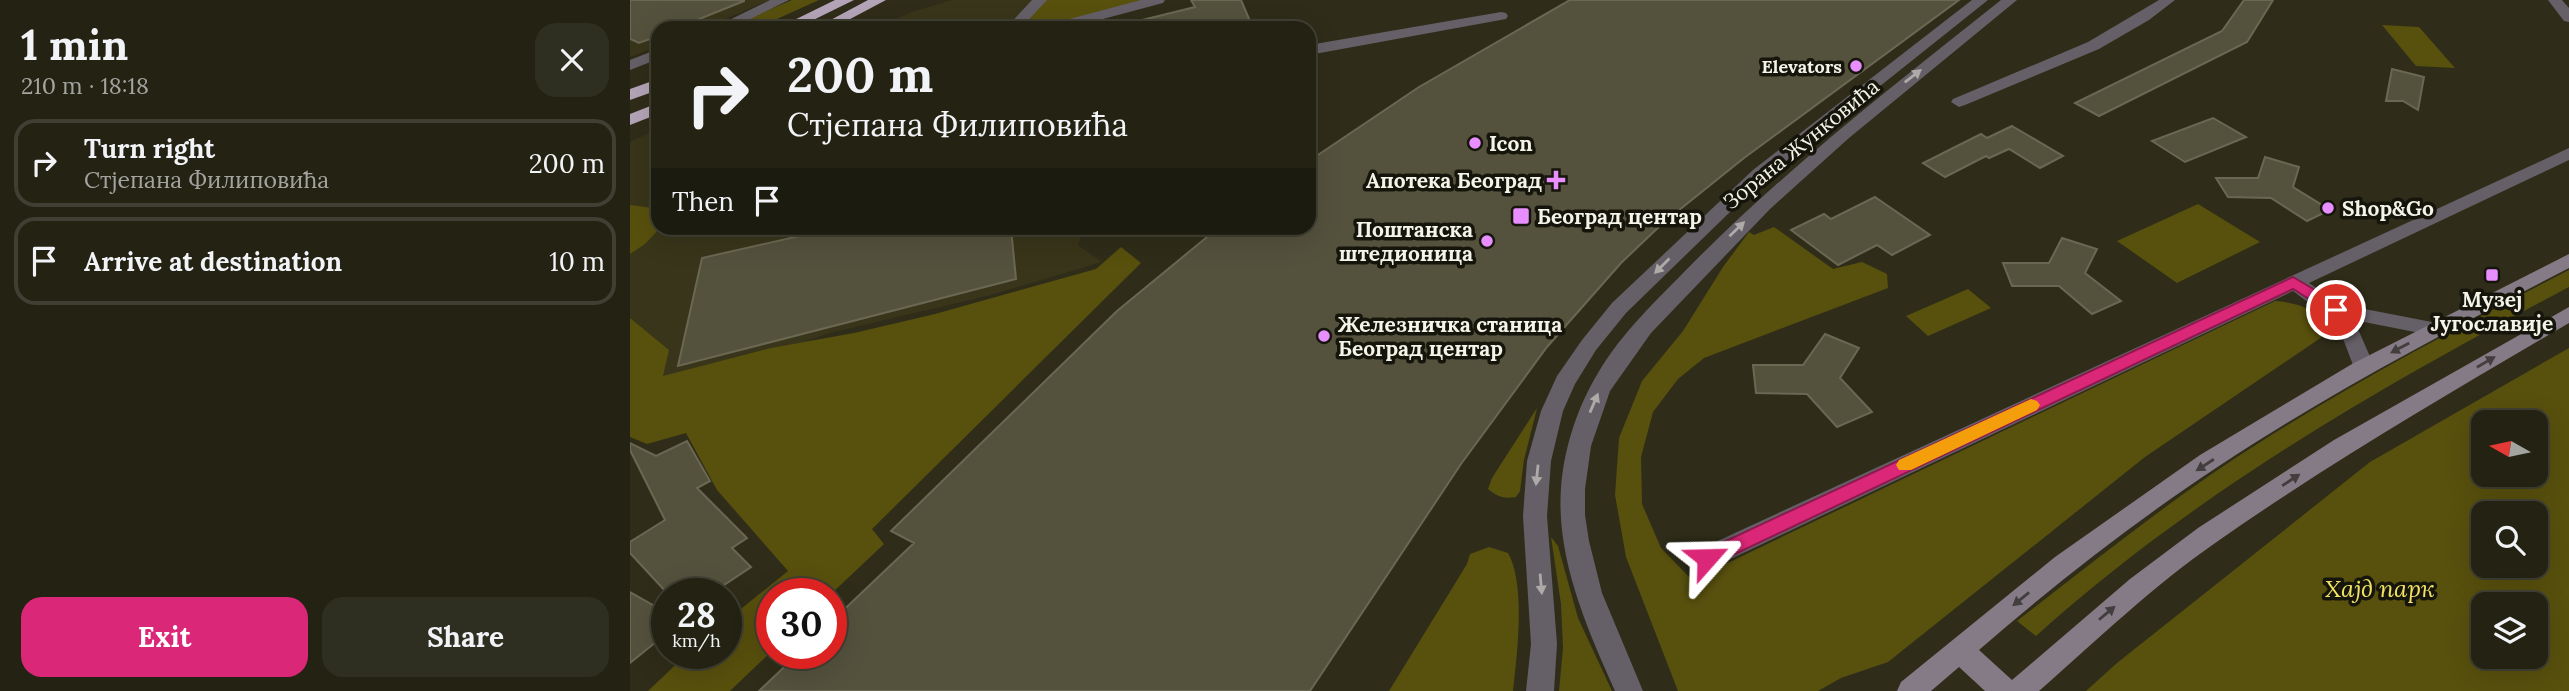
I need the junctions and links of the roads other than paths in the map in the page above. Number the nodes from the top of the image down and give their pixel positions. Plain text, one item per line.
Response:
1 (782, 0) edge
2 (847, 0) edge
3 (879, 0) edge
4 (1040, 0) edge
5 (1158, 0) edge
6 (1981, 0) edge
7 (2010, 0) edge
8 (2168, 0) edge
9 (2555, 0) edge
10 (1501, 16) dead end
11 (2569, 18) edge
12 (736, 21) edge
13 (800, 21) edge
14 (835, 21) edge
15 (1020, 21) edge
16 (1078, 21) edge
17 (1316, 49) edge
18 (651, 57) edge
19 (630, 65) edge
20 (651, 87) edge
21 (630, 95) edge
22 (1959, 102) dead end
23 (651, 103) edge
24 (651, 110) edge
25 (630, 112) edge
26 (630, 120) edge
27 (2569, 153) edge
28 (2569, 260) edge
29 (2293, 282) junction
30 (2336, 310) junction
31 (2569, 314) edge
32 (2435, 329) junction
33 (2364, 368) junction
34 (1707, 558) dead end
35 (1959, 649) junction
36 (1540, 691) edge
37 (1629, 691) edge
38 (1911, 691) edge
39 (2004, 691) edge
40 (2019, 691) edge

1 - 12 street
2 - 13 highway
3 - 14 highway
4 - 15 street
5 - 16 street
6 -> 36 street, Зорана Жунковића
37 -> 7 street, Зорана Жунковића
8 - 22 street
9 - 11 street
10 - 17 street
18 - 19 street
20 - 21 highway
23 - 25 highway
24 - 26 highway
27 - 29 street
28 - 32 main road
29 - 30 street
29 - 34 street
30 - 32 street
30 - 33 street
40 -> 31 main road
32 -> 33 main road
33 -> 35 main road
35 - 38 main road
35 - 39 main road

